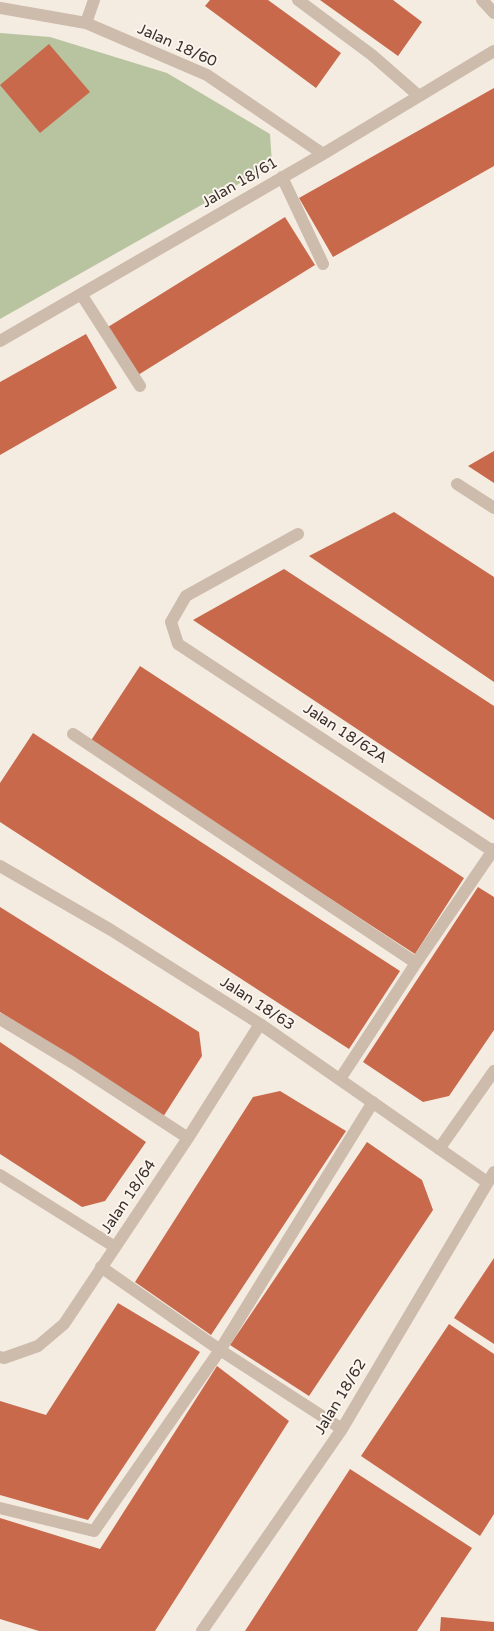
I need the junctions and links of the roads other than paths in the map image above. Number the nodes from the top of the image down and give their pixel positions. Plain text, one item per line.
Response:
1 (94, 0) edge
2 (298, 0) edge
3 (482, 0) edge
4 (0, 8) edge
5 (494, 13) edge
6 (86, 23) junction
7 (494, 50) edge
8 (418, 96) junction
9 (323, 154) junction
10 (282, 177) junction
11 (323, 264) dead end
12 (81, 294) junction
13 (0, 341) edge
14 (140, 386) dead end
15 (457, 484) dead end
16 (494, 508) edge
17 (298, 534) dead end
18 (73, 734) dead end
19 (494, 851) edge
20 (0, 866) edge
21 (416, 962) junction
22 (0, 1019) edge
23 (260, 1024) junction
24 (494, 1072) edge
25 (340, 1079) junction
26 (374, 1102) junction
27 (188, 1138) junction
28 (439, 1149) junction
29 (0, 1175) edge
30 (490, 1177) edge
31 (115, 1247) junction
32 (101, 1267) junction
33 (220, 1350) junction
34 (0, 1357) edge
35 (342, 1429) junction
36 (0, 1508) edge
37 (202, 1631) edge

1 - 6 street
2 - 8 street
3 - 5 street
4 - 6 street, Jalan 18/60
6 - 9 street, Jalan 18/60
7 - 8 street, Jalan 18/61
8 - 9 street, Jalan 18/61
9 - 10 street, Jalan 18/61
10 - 11 street
10 - 12 street, Jalan 18/61
12 - 13 street, Jalan 18/61
12 - 14 street
15 - 16 street
17 - 19 street, Jalan 18/62A
18 - 21 street
19 - 21 street
20 - 23 street, Jalan 18/63
21 - 25 street
22 - 27 street
23 - 25 street, Jalan 18/63
23 - 27 street, Jalan 18/64
24 - 28 street
25 - 26 street, Jalan 18/63
26 - 28 street, Jalan 18/63
26 - 33 street
27 - 31 street, Jalan 18/64
28 - 30 street, Jalan 18/63
29 - 31 street
30 - 35 street, Jalan 18/62
31 - 32 street, Jalan 18/64
32 - 33 street
32 - 34 street, Jalan 18/64
33 - 35 street
33 - 36 street
35 - 37 street, Jalan 18/62

